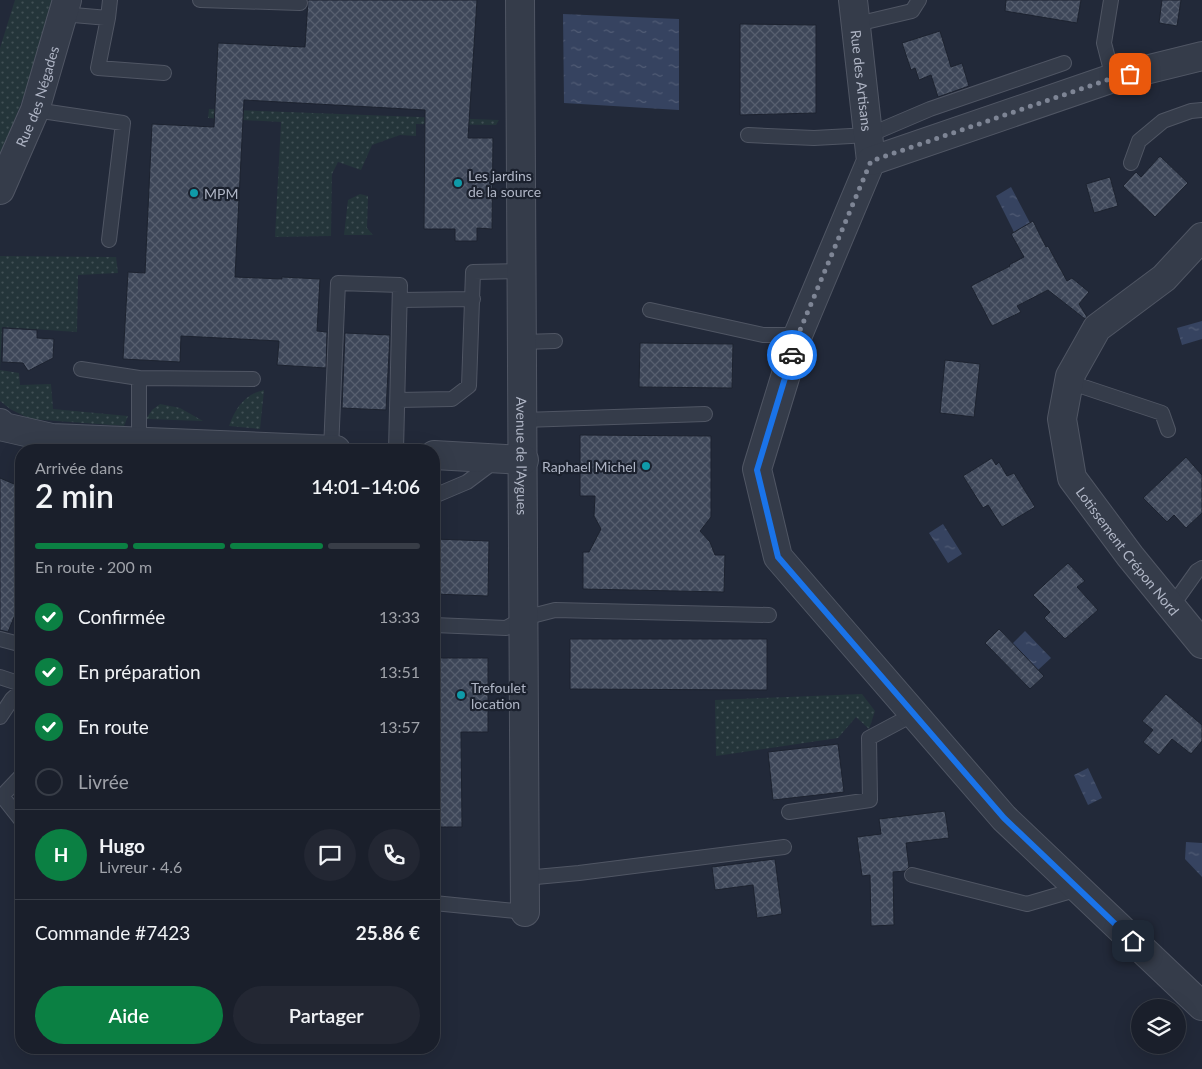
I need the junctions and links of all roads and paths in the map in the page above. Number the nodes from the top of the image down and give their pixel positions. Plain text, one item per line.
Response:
1 (110, 0) edge
2 (200, 0) edge
3 (520, 0) edge
4 (919, 0) edge
5 (1111, 0) edge
6 (300, 3) dead end
7 (64, 7) edge
8 (855, 12) edge
9 (108, 18) junction
10 (1202, 56) edge
11 (1064, 63) dead end
12 (164, 73) dead end
13 (1113, 78) junction
14 (35, 110) junction
15 (1202, 110) edge
16 (748, 134) dead end
17 (870, 148) junction
18 (1131, 163) dead end
19 (0, 190) edge
20 (1202, 237) edge
21 (109, 240) dead end
22 (522, 271) junction
23 (473, 299) junction
24 (400, 300) junction
25 (650, 310) dead end
26 (798, 335) junction
27 (555, 341) dead end
28 (523, 342) junction
29 (81, 369) dead end
30 (1070, 376) junction
31 (139, 378) junction
32 (253, 379) dead end
33 (398, 400) junction
34 (705, 414) dead end
35 (523, 420) junction
36 (0, 423) edge
37 (1168, 430) dead end
38 (139, 441) junction
39 (161, 444) edge
40 (331, 444) edge
41 (396, 444) edge
42 (440, 455) edge
43 (511, 459) junction
44 (440, 493) edge
45 (1202, 568) edge
46 (1172, 606) junction
47 (769, 615) dead end
48 (524, 618) junction
49 (440, 625) edge
50 (0, 638) edge
51 (15, 643) edge
52 (1202, 644) edge
53 (0, 677) edge
54 (15, 682) edge
55 (15, 696) edge
56 (914, 714) junction
57 (0, 717) edge
58 (15, 782) edge
59 (1, 795) edge
60 (15, 812) edge
61 (789, 812) dead end
62 (784, 847) dead end
63 (912, 875) dead end
64 (525, 878) junction
65 (1078, 889) junction
66 (440, 904) edge
67 (525, 912) joint
68 (1202, 1006) edge

1 - 9 lane
2 - 6 lane
3 - 22 street, Avenue de l'Aygues
4 - 8 lane
5 - 13 lane
7 - 9 lane
7 - 14 street, Rue des Négades
8 - 17 street, Rue des Artisans
9 - 12 lane
10 - 13 street
11 - 17 lane
13 - 17 street
14 - 19 street, Rue des Négades
14 - 21 lane
15 - 18 lane
16 - 17 lane
17 - 26 street
20 - 30 street, Lotissement Crépon Nord
22 - 23 lane
22 - 28 street, Avenue de l'Aygues
23 - 24 lane
23 - 33 lane
24 - 33 lane
24 - 40 lane
25 - 26 lane
26 - 56 street
27 - 28 lane
28 - 35 street, Avenue de l'Aygues
29 - 31 lane
30 - 37 lane
30 - 46 street, Lotissement Crépon Nord
31 - 32 lane
31 - 38 lane
33 - 41 lane
34 - 35 lane
35 - 43 street, Avenue de l'Aygues
36 - 38 street
38 - 39 street
42 - 43 street
43 - 44 lane
43 - 48 street, Avenue de l'Aygues
45 - 46 lane
46 - 52 street, Lotissement Crépon Nord
47 - 48 lane
48 - 49 lane
48 - 64 street, Avenue de l'Aygues
50 - 51 lane
53 - 54 lane
55 - 57 lane
56 - 61 lane
56 - 65 street
58 - 59 lane
59 - 60 lane
62 - 64 lane
63 - 65 lane
64 - 67 street, Avenue de l'Aygues
65 - 68 street
66 - 67 lane

